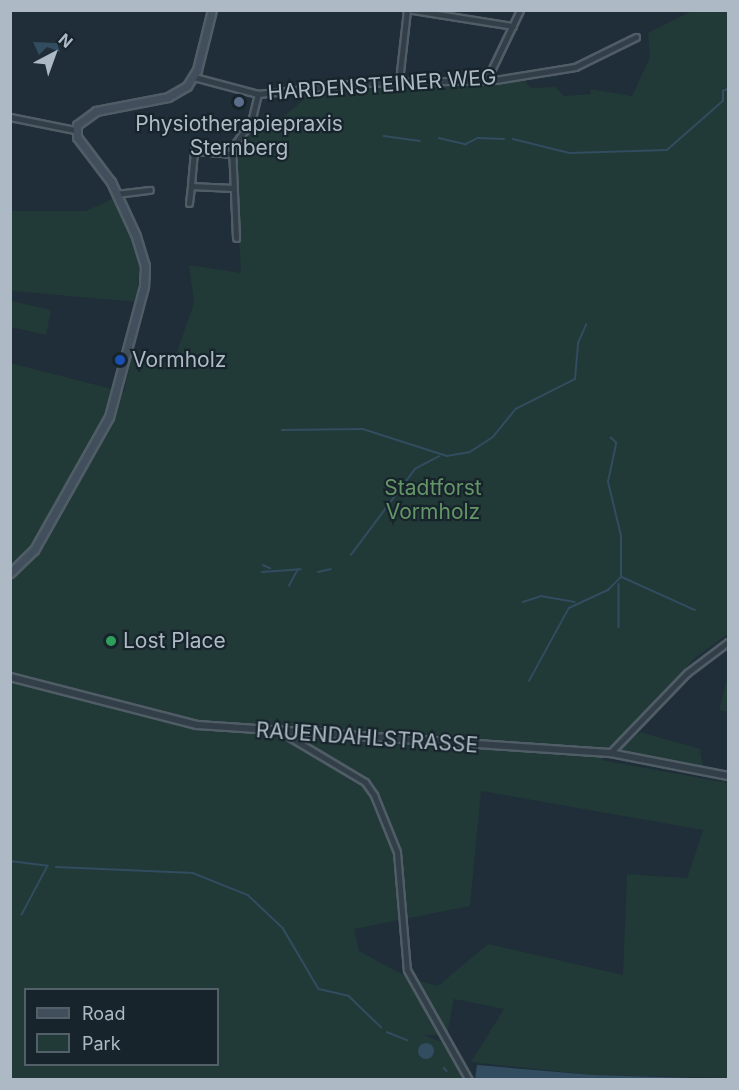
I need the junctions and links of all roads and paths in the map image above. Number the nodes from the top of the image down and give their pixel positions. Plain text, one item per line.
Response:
1 (212, 10) edge
2 (407, 10) edge
3 (412, 10) edge
4 (520, 10) edge
5 (513, 26) junction
6 (636, 38) dead end
7 (194, 77) junction
8 (488, 79) junction
9 (399, 81) junction
10 (258, 94) junction
11 (10, 117) edge
12 (75, 130) junction
13 (232, 154) junction
14 (191, 186) junction
15 (233, 188) junction
16 (150, 189) dead end
17 (116, 194) junction
18 (189, 203) dead end
19 (236, 238) dead end
20 (10, 573) edge
21 (729, 642) edge
22 (10, 677) edge
23 (281, 732) junction
24 (610, 753) junction
25 (729, 776) edge
26 (469, 1080) edge

1 - 7 main road
2 - 9 street
3 - 5 street
4 - 5 street
5 - 8 street
6 - 8 street, HARDENSTEINER WEG
7 - 10 street, HARDENSTEINER WEG
7 - 12 main road
8 - 9 street, HARDENSTEINER WEG
9 - 10 street, HARDENSTEINER WEG
10 - 13 street
11 - 12 street
12 - 17 main road
13 - 14 street
13 - 15 street
14 - 15 street
14 - 18 street
15 - 19 street
16 - 17 street
17 - 20 main road
21 - 24 street
22 - 23 street, RAUENDAHLSTRASSE
23 - 24 street, RAUENDAHLSTRASSE
23 - 26 street
24 - 25 street, RAUENDAHLSTRASSE

